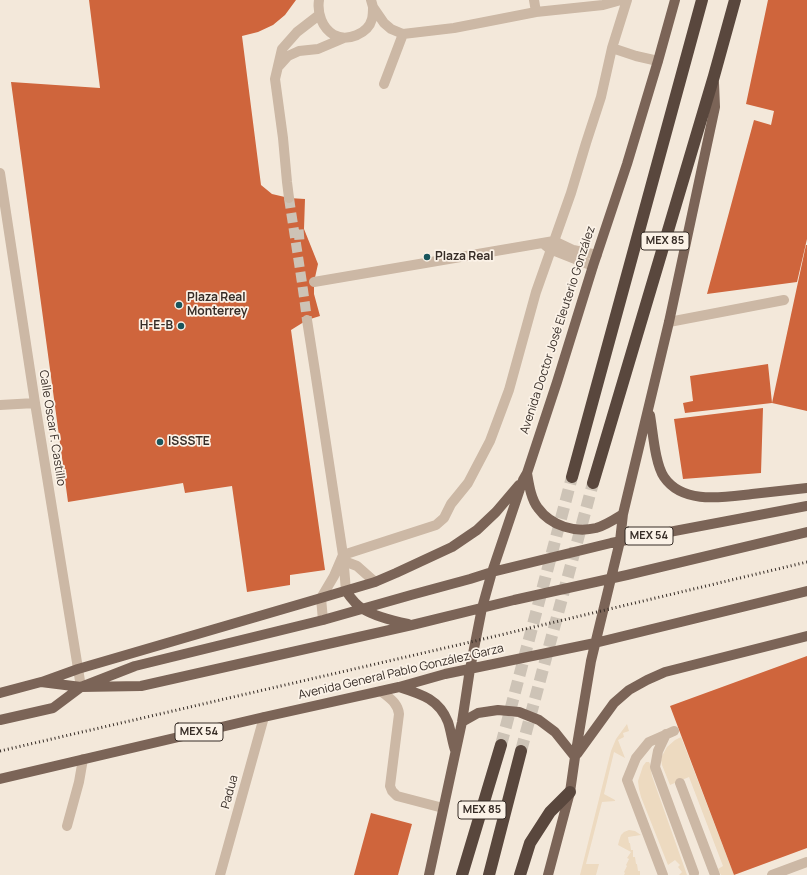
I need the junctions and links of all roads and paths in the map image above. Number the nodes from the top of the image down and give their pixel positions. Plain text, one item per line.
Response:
1 (319, 0) edge
2 (534, 0) edge
3 (621, 0) edge
4 (627, 0) edge
5 (675, 0) edge
6 (702, 0) edge
7 (735, 0) edge
8 (603, 2) edge
9 (372, 3) edge
10 (536, 12) junction
11 (319, 15) junction
12 (402, 34) junction
13 (344, 38) junction
14 (612, 48) junction
15 (658, 61) junction
16 (277, 67) junction
17 (714, 76) junction
18 (384, 84) dead end
19 (0, 173) edge
20 (1, 189) edge
21 (289, 198) tunnel mouth
22 (549, 245) junction
23 (597, 255) junction
24 (593, 266) junction
25 (314, 282) dead end
26 (784, 300) dead end
27 (307, 320) tunnel mouth
28 (669, 322) junction
29 (35, 403) junction
30 (0, 405) edge
31 (649, 409) junction
32 (525, 477) junction
33 (572, 478) tunnel mouth
34 (594, 482) tunnel mouth
35 (807, 488) edge
36 (807, 506) edge
37 (623, 514) junction
38 (807, 532) edge
39 (620, 541) junction
40 (344, 558) junction
41 (492, 572) junction
42 (612, 578) junction
43 (375, 582) junction
44 (346, 591) junction
45 (807, 591) edge
46 (321, 598) junction
47 (482, 608) junction
48 (363, 609) junction
49 (322, 620) junction
50 (412, 625) junction
51 (807, 636) edge
52 (595, 643) junction
53 (78, 669) junction
54 (470, 669) junction
55 (41, 682) junction
56 (80, 687) junction
57 (399, 687) junction
58 (381, 691) junction
59 (0, 693) edge
60 (264, 717) junction
61 (0, 720) edge
62 (462, 722) junction
63 (501, 745) tunnel mouth
64 (521, 751) tunnel mouth
65 (455, 753) junction
66 (575, 757) junction
67 (83, 759) junction
68 (0, 779) edge
69 (680, 783) dead end
70 (570, 792) junction
71 (443, 808) junction
72 (67, 826) dead end
73 (807, 862) edge
74 (694, 873) dead end
75 (220, 875) edge
76 (429, 875) edge
77 (462, 875) edge
78 (490, 875) edge
79 (520, 875) edge
80 (548, 875) edge
81 (663, 875) edge
82 (715, 875) edge
83 (772, 875) edge

1 - 11 street
2 - 10 street
3 - 8 street
4 - 14 street
5 - 15 main road, Avenida Doctor José Eleuterio González / MEX 85
6 - 33 highway, MEX 85
7 - 17 highway, MEX 85
8 - 10 street
9 - 12 street
9 - 13 street
10 - 12 street
11 - 13 street
11 - 16 street
12 - 18 street
13 - 16 street
14 - 15 street
14 - 22 street
15 - 23 main road, Avenida Doctor José Eleuterio González / MEX 85
16 - 21 street
17 - 28 main road
17 - 34 highway, MEX 85
19 - 20 street, Calle Oscar F. Castillo
20 - 29 street, Calle Oscar F. Castillo
22 - 23 street
22 - 24 street
22 - 25 street
22 - 40 street
23 - 24 main road, Avenida Doctor José Eleuterio González / MEX 85
24 - 32 main road, Avenida Doctor José Eleuterio González / MEX 85
26 - 28 street
27 - 40 street
28 - 31 main road
29 - 30 street
29 - 53 street, Calle Oscar F. Castillo
31 - 35 main road
31 - 37 main road
32 - 37 main road
32 - 41 main road, Avenida Doctor José Eleuterio González / MEX 85
32 - 43 main road
36 - 39 main road, MEX 54
37 - 39 main road
38 - 42 main road, MEX 54
39 - 41 main road, MEX 54
39 - 42 main road
40 - 43 street
40 - 44 street
40 - 46 street
41 - 47 main road, Avenida Doctor José Eleuterio González / MEX 85
41 - 48 main road, MEX 54
42 - 47 main road, MEX 54
42 - 52 main road
43 - 44 main road
44 - 46 main road
44 - 48 main road
45 - 52 main road, Avenida General Pablo González Garza / MEX 54
46 - 49 street
46 - 53 main road
47 - 50 main road, MEX 54
47 - 54 main road, Avenida Doctor José Eleuterio González / MEX 85
48 - 49 main road, MEX 54
48 - 50 main road
49 - 56 main road, MEX 54
50 - 56 main road, MEX 54
51 - 66 main road
52 - 54 main road, Avenida General Pablo González Garza / MEX 54
52 - 66 main road
53 - 55 main road
53 - 56 street, Calle Oscar F. Castillo
54 - 57 main road, Avenida General Pablo González Garza / MEX 54
54 - 62 main road, MEX 85
55 - 56 main road, MEX 54
55 - 59 main road, MEX 54
56 - 61 main road, MEX 54
57 - 58 main road, Avenida General Pablo González Garza / MEX 54
57 - 65 main road
58 - 60 main road, Avenida General Pablo González Garza / MEX 54
58 - 71 street
60 - 67 main road, Avenida General Pablo González Garza / MEX 54
60 - 75 street, Padua
62 - 65 main road, MEX 85
62 - 66 main road
63 - 77 highway, MEX 85
64 - 78 highway, MEX 85
65 - 71 main road, MEX 85
66 - 70 main road
67 - 68 main road, Avenida General Pablo González Garza / MEX 54
67 - 72 street
69 - 82 street
70 - 79 highway
70 - 80 main road
71 - 76 main road, MEX 85
73 - 83 street
74 - 81 street

